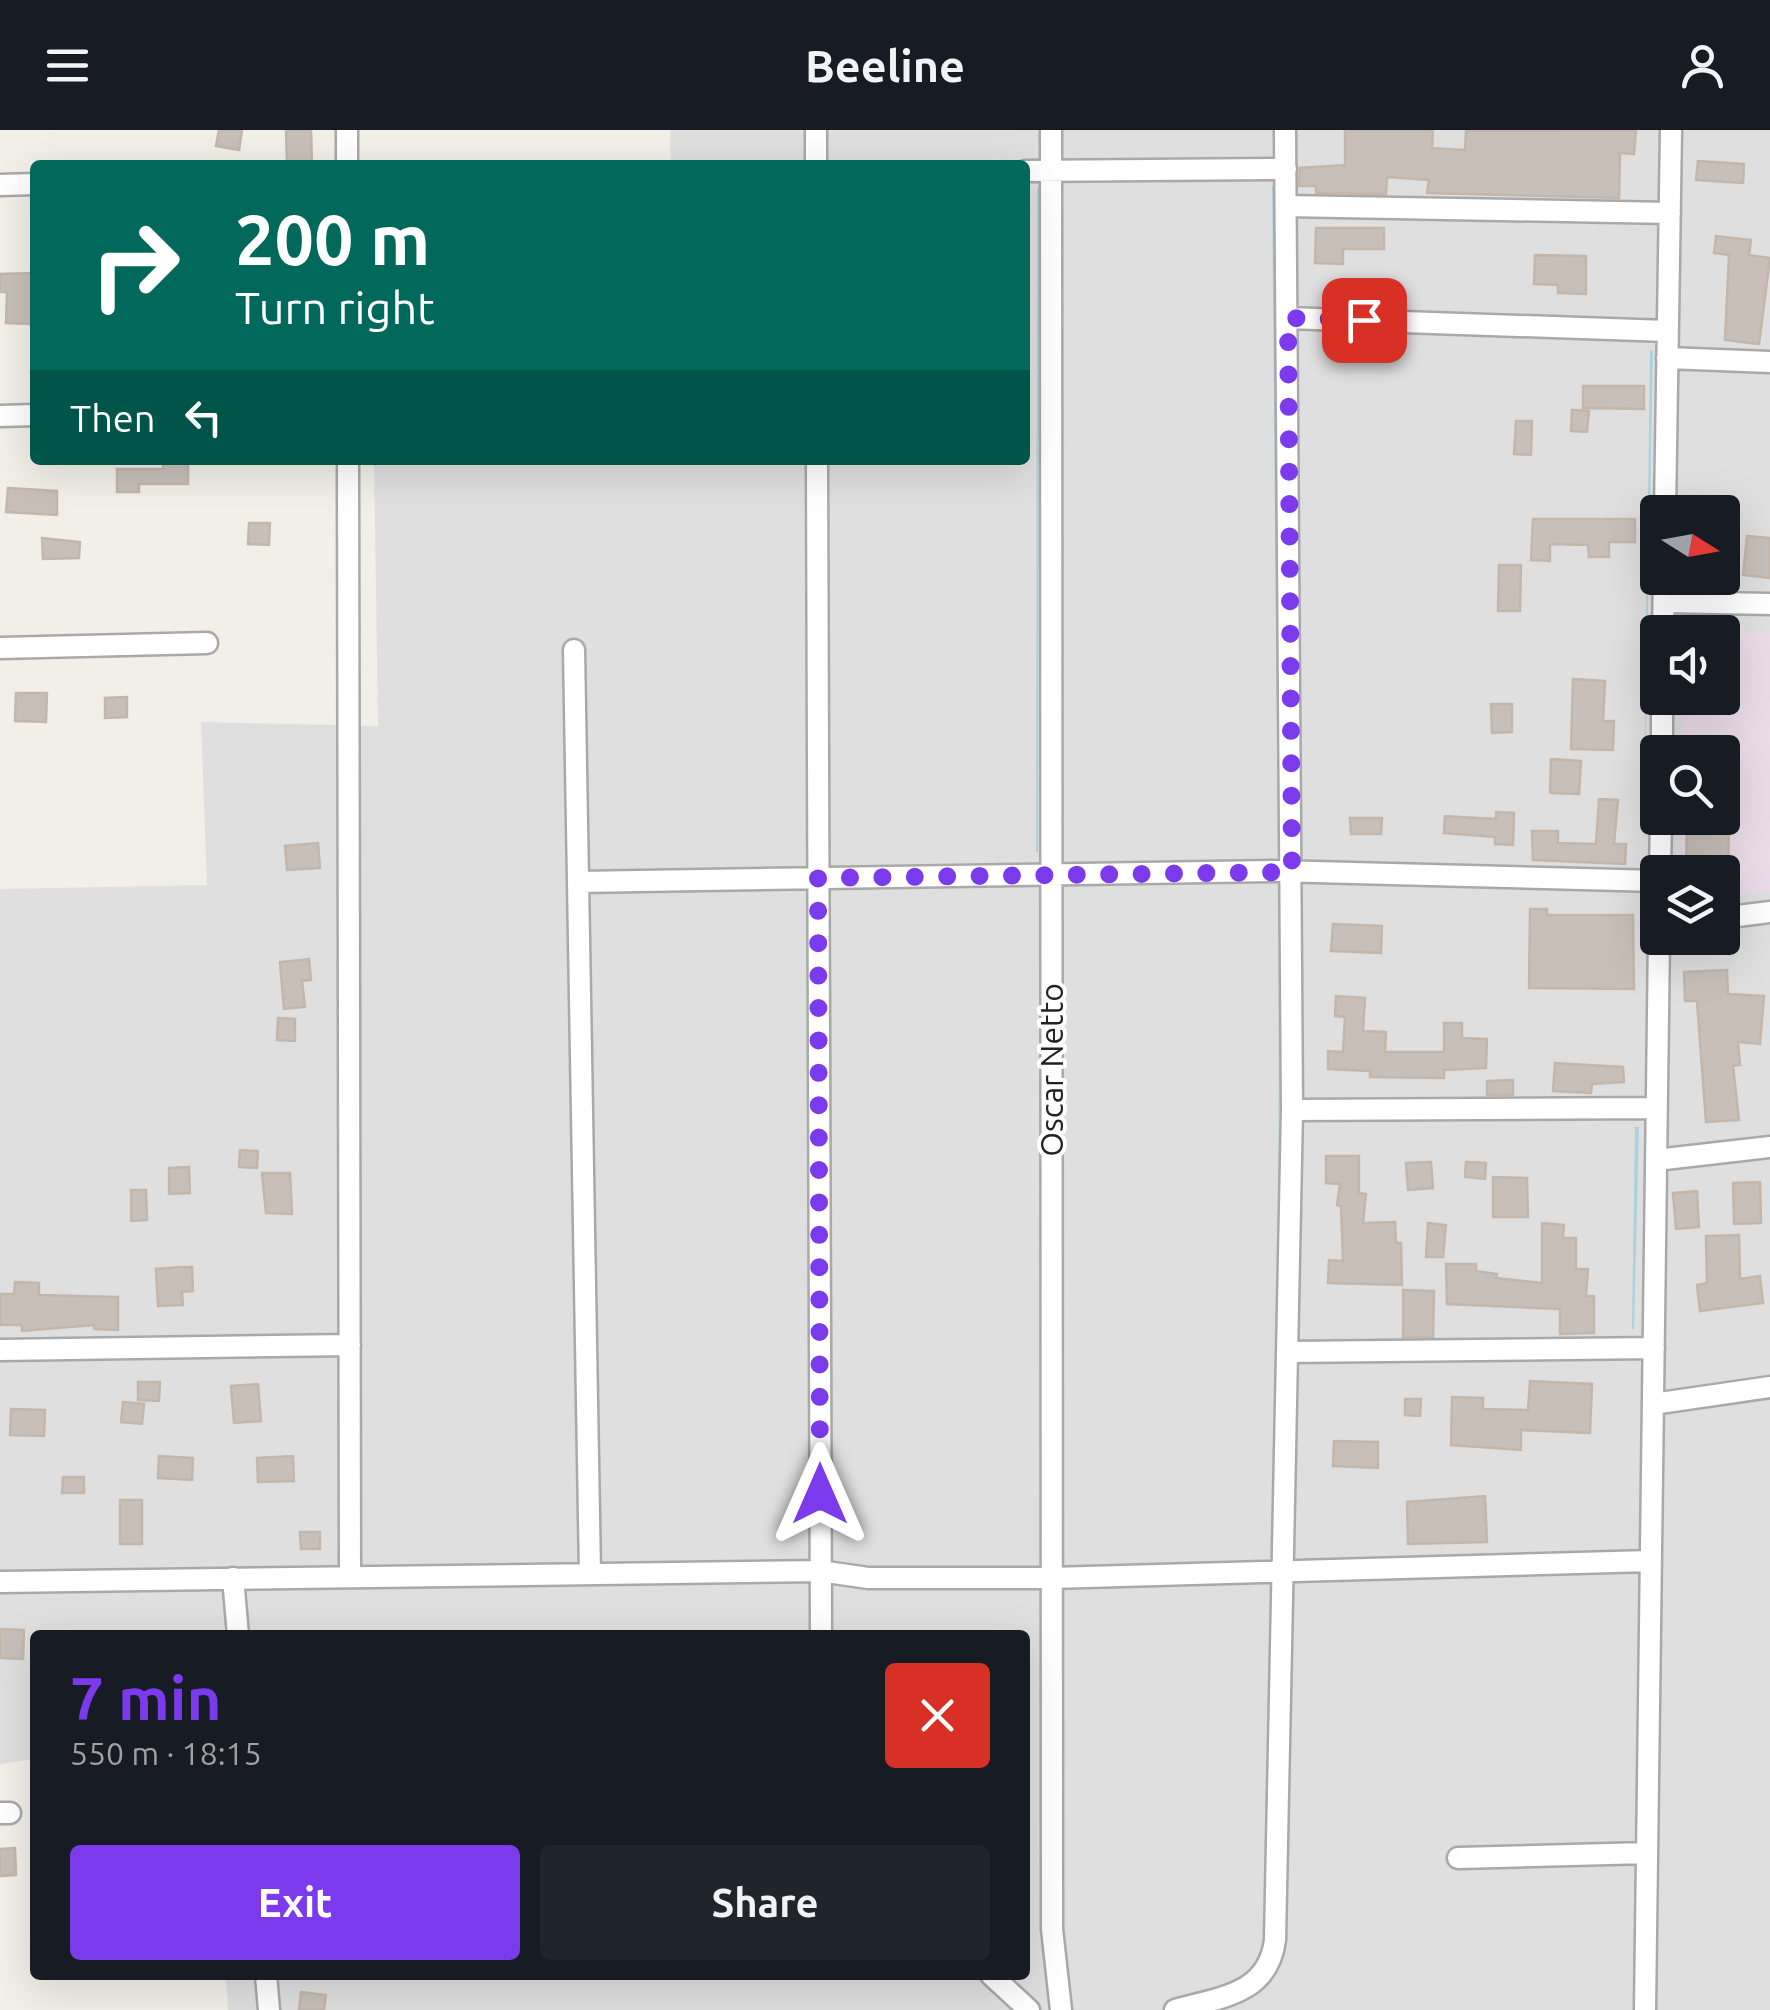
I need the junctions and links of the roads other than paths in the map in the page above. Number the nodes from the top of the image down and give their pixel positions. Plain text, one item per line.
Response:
1 (347, 130) edge
2 (816, 130) edge
3 (1050, 130) edge
4 (1285, 130) edge
5 (1672, 130) edge
6 (348, 160) edge
7 (816, 160) edge
8 (1286, 168) junction
9 (1050, 171) junction
10 (1030, 172) edge
11 (30, 184) edge
12 (0, 185) edge
13 (1286, 206) junction
14 (1670, 213) junction
15 (1288, 318) junction
16 (1667, 331) junction
17 (1667, 358) junction
18 (1770, 362) edge
19 (0, 416) edge
20 (30, 416) edge
21 (348, 465) edge
22 (816, 465) edge
23 (1665, 495) edge
24 (1664, 595) edge
25 (1664, 602) junction
26 (1770, 604) edge
27 (1664, 615) edge
28 (207, 643) dead end
29 (0, 648) edge
30 (574, 650) dead end
31 (1292, 872) junction
32 (1051, 875) junction
33 (818, 878) junction
34 (1640, 881) edge
35 (578, 882) junction
36 (1770, 912) edge
37 (1740, 916) edge
38 (1659, 955) edge
39 (1657, 1108) junction
40 (1292, 1110) junction
41 (1770, 1146) edge
42 (1656, 1160) junction
43 (350, 1345) junction
44 (1654, 1348) junction
45 (0, 1350) edge
46 (1290, 1352) junction
47 (1770, 1387) edge
48 (1653, 1404) junction
49 (1650, 1561) junction
50 (820, 1571) junction
51 (590, 1574) junction
52 (1282, 1574) junction
53 (350, 1577) junction
54 (233, 1578) junction
55 (1051, 1578) junction
56 (0, 1582) edge
57 (238, 1630) edge
58 (821, 1630) edge
59 (1647, 1852) junction
60 (1458, 1858) dead end
61 (266, 1980) edge
62 (996, 1980) edge
63 (268, 2010) edge
64 (1029, 2010) edge
65 (1061, 2010) edge
66 (1175, 2010) edge
67 (1644, 2010) edge

1 - 6 street
2 - 7 street
3 - 9 street, Oscar Netto
4 - 8 street
5 - 14 street
8 - 9 street
8 - 13 street
9 - 10 street
9 - 32 street, Oscar Netto
11 - 12 street
13 - 14 street
13 - 15 street
14 - 16 street
15 - 16 street
15 - 31 street
16 - 17 street
17 - 18 street
17 - 23 street
19 - 20 street
21 - 43 street
22 - 33 street
24 - 25 street
25 - 26 street
25 - 27 street
28 - 29 street
30 - 35 street
31 - 32 street
31 - 34 street
31 - 40 street
32 - 33 street
32 - 55 street, Oscar Netto
33 - 35 street
33 - 50 street
35 - 51 street
36 - 37 street
38 - 39 street
39 - 40 street
39 - 42 street
40 - 46 street
41 - 42 street
42 - 44 street
43 - 45 street
43 - 53 street
44 - 46 street
44 - 48 street
46 - 52 street
47 - 48 street
48 - 49 street
49 - 52 street
49 - 59 street
50 - 51 street
50 - 55 street
50 - 58 street
51 - 53 street
52 - 55 street
52 - 66 street
53 - 54 street
54 - 56 street
54 - 57 street
55 - 65 street, Oscar Netto
59 - 60 street
59 - 67 street
61 - 63 street
62 - 64 street

